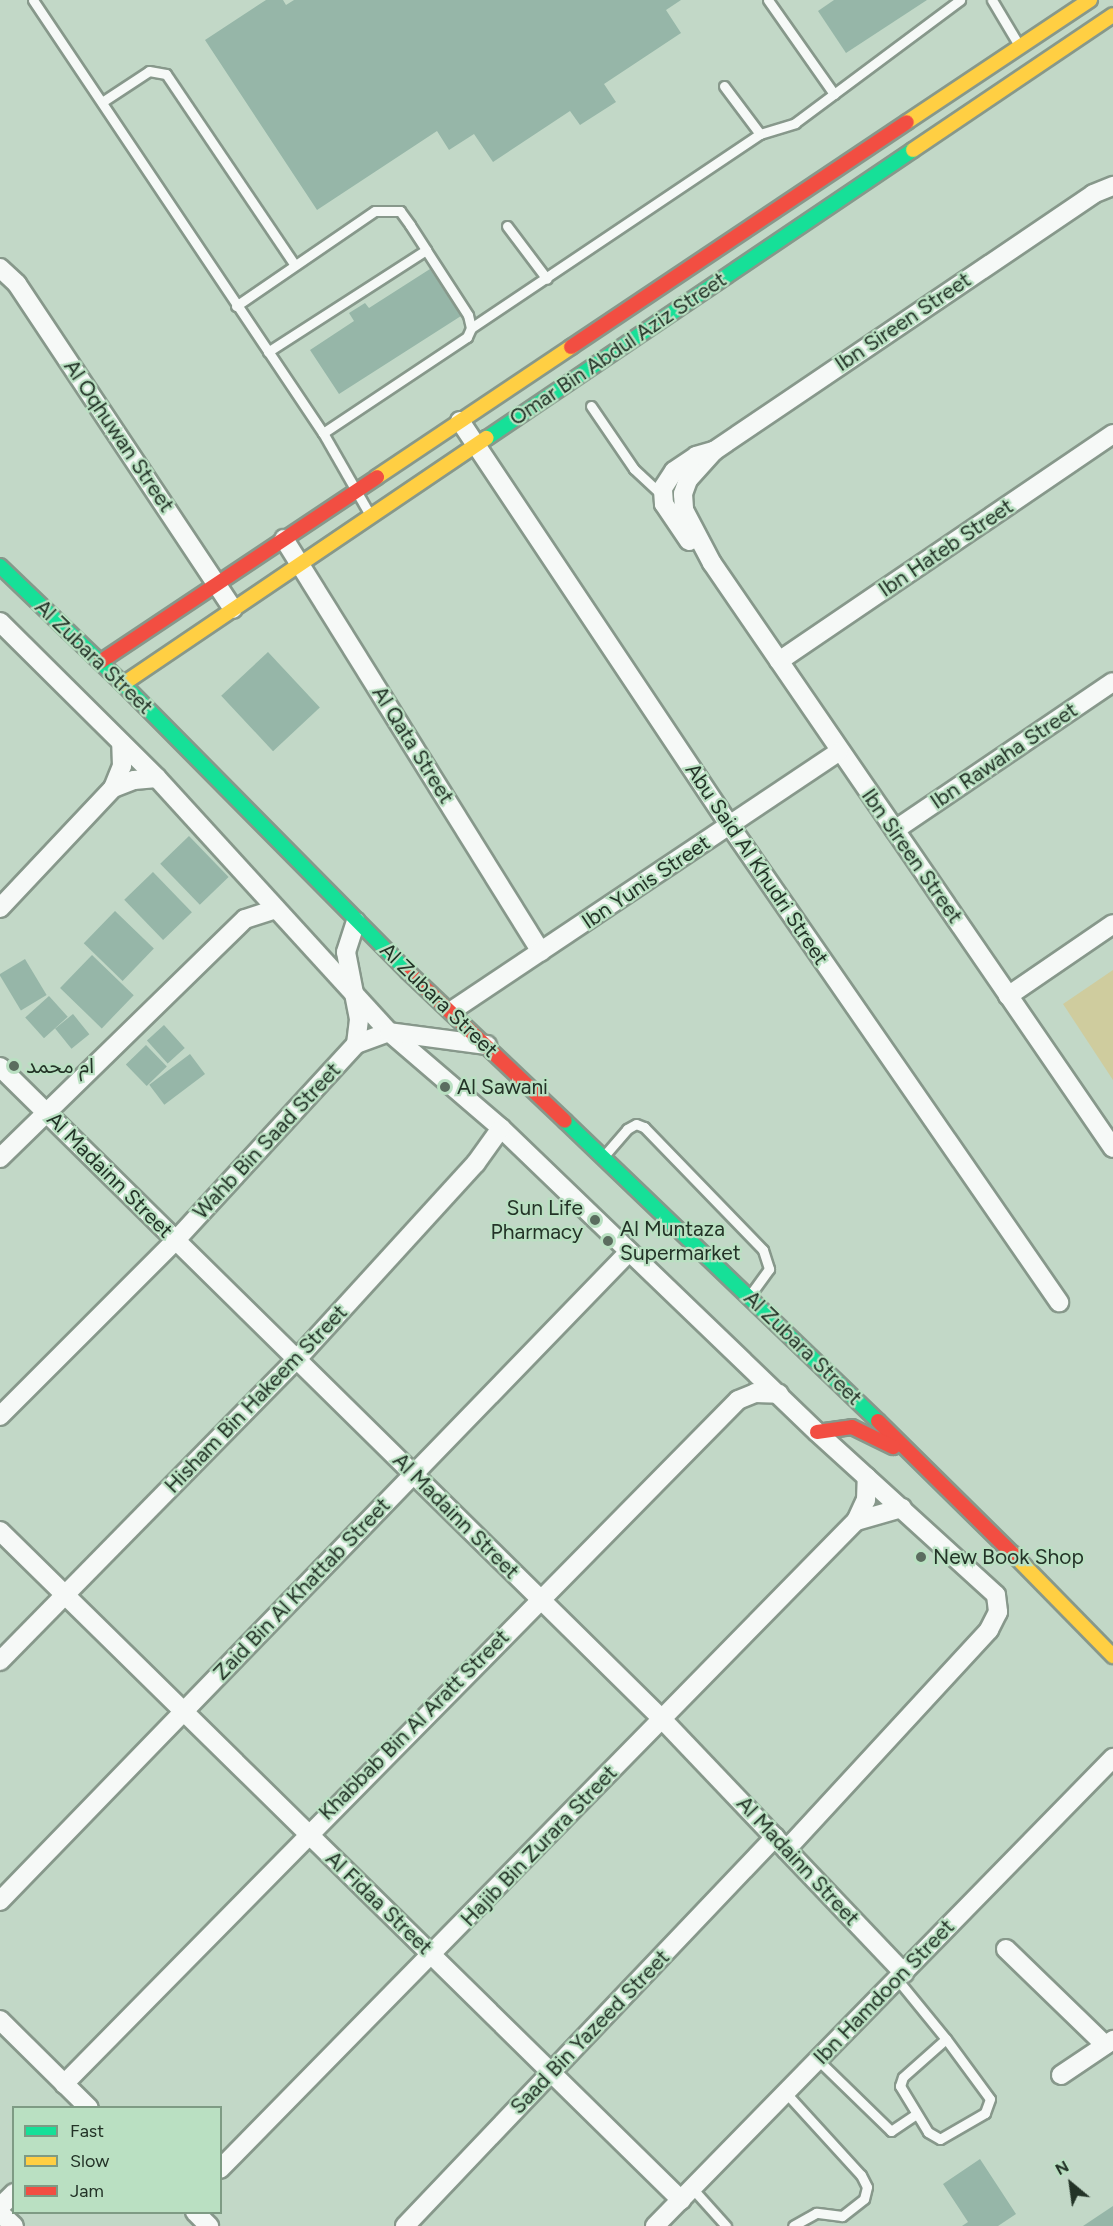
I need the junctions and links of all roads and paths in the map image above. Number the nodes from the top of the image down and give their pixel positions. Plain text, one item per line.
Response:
1 (33, 0) edge
2 (960, 0) edge
3 (992, 0) edge
4 (1090, 0) edge
5 (770, 1) edge
6 (1113, 15) edge
7 (1020, 47) junction
8 (724, 86) dead end
9 (834, 94) junction
10 (102, 102) junction
11 (760, 134) junction
12 (1113, 173) edge
13 (1113, 186) edge
14 (1093, 194) junction
15 (507, 226) dead end
16 (426, 250) junction
17 (295, 265) junction
18 (0, 268) edge
19 (547, 279) junction
20 (236, 306) junction
21 (471, 328) junction
22 (268, 352) junction
23 (591, 406) dead end
24 (460, 422) junction
25 (323, 433) junction
26 (1113, 434) edge
27 (475, 446) junction
28 (714, 451) junction
29 (357, 490) junction
30 (663, 496) junction
31 (371, 516) junction
32 (284, 539) junction
33 (712, 563) junction
34 (300, 564) junction
35 (0, 566) edge
36 (217, 584) junction
37 (233, 609) junction
38 (0, 622) edge
39 (779, 661) junction
40 (100, 662) junction
41 (1113, 682) edge
42 (123, 684) junction
43 (122, 742) junction
44 (839, 752) junction
45 (157, 778) junction
46 (113, 788) junction
47 (730, 826) junction
48 (895, 830) junction
49 (0, 908) edge
50 (275, 909) junction
51 (356, 922) junction
52 (1113, 924) edge
53 (541, 952) junction
54 (354, 995) junction
55 (1008, 996) junction
56 (453, 1010) junction
57 (389, 1032) junction
58 (356, 1044) junction
59 (487, 1045) junction
60 (0, 1067) edge
61 (46, 1113) junction
62 (501, 1128) junction
63 (1113, 1148) edge
64 (603, 1157) junction
65 (0, 1158) edge
66 (176, 1240) junction
67 (629, 1252) junction
68 (749, 1298) junction
69 (1059, 1302) dead end
70 (297, 1359) junction
71 (779, 1394) junction
72 (0, 1416) edge
73 (817, 1432) junction
74 (930, 1471) junction
75 (413, 1473) junction
76 (867, 1477) junction
77 (902, 1508) junction
78 (856, 1521) junction
79 (0, 1531) edge
80 (65, 1595) junction
81 (539, 1598) junction
82 (989, 1630) joint
83 (1113, 1656) edge
84 (0, 1661) edge
85 (184, 1711) junction
86 (662, 1719) junction
87 (1113, 1758) edge
88 (308, 1833) junction
89 (780, 1844) junction
90 (0, 1901) edge
91 (1006, 1949) dead end
92 (433, 1955) junction
93 (901, 1976) junction
94 (0, 2020) edge
95 (946, 2039) junction
96 (1109, 2043) edge
97 (818, 2060) junction
98 (552, 2072) junction
99 (1061, 2075) dead end
100 (64, 2084) junction
101 (786, 2093) junction
102 (87, 2106) edge
103 (916, 2114) junction
104 (222, 2167) edge
105 (686, 2194) junction
106 (12, 2195) edge
107 (0, 2207) edge
108 (0, 2214) edge
109 (197, 2214) edge
110 (14, 2226) edge
111 (209, 2226) edge
112 (405, 2226) edge
113 (655, 2226) edge
114 (726, 2226) edge
115 (793, 2226) edge

1 - 10 lane
2 - 9 lane
3 - 7 lane
4 - 7 street, Omar Bin Abdul Aziz Street
5 - 9 lane
6 - 27 street, Omar Bin Abdul Aziz Street
7 - 24 street, Omar Bin Abdul Aziz Street
8 - 11 lane
9 - 11 lane
10 - 17 lane
10 - 20 lane
11 - 19 lane
12 - 14 street, Ibn Sireen Street
13 - 14 street, Ibn Sireen Street
14 - 28 street, Ibn Sireen Street
15 - 19 lane
16 - 17 lane
16 - 21 lane
16 - 22 lane
17 - 20 lane
18 - 36 street, Al Oqhuwan Street
19 - 21 lane
20 - 22 lane
21 - 25 lane
22 - 25 lane
23 - 30 lane
24 - 27 street, Abu Said Al Khudri Street
24 - 29 street, Omar Bin Abdul Aziz Street
25 - 29 lane
26 - 39 street, Ibn Hateb Street
27 - 31 street, Omar Bin Abdul Aziz Street
27 - 47 street, Abu Said Al Khudri Street
28 - 30 street, Ibn Sireen Street
28 - 33 street, Ibn Sireen Street
29 - 31 lane
29 - 32 street, Omar Bin Abdul Aziz Street
30 - 33 street, Ibn Sireen Street
31 - 34 street, Omar Bin Abdul Aziz Street
32 - 34 street, Al Qata Street
32 - 36 street, Omar Bin Abdul Aziz Street
33 - 39 street, Ibn Sireen Street
34 - 37 street, Omar Bin Abdul Aziz Street
34 - 53 street, Al Qata Street
35 - 40 street, Al Zubara Street
36 - 37 street, Al Oqhuwan Street
36 - 40 street, Omar Bin Abdul Aziz Street
37 - 42 street, Omar Bin Abdul Aziz Street
38 - 43 street, Al Zubara Street
39 - 44 street, Ibn Sireen Street
40 - 42 street, Al Zubara Street
41 - 48 street, Ibn Rawaha Street
42 - 51 street, Al Zubara Street
43 - 45 street, Al Zubara Street
43 - 46 street
44 - 47 street, Ibn Yunis Street
44 - 48 street, Ibn Sireen Street
45 - 46 street
45 - 50 street, Al Zubara Street
46 - 49 street
47 - 53 street, Ibn Yunis Street
47 - 69 street, Abu Said Al Khudri Street
48 - 55 street, Ibn Sireen Street
50 - 54 street, Al Zubara Street
50 - 61 street
51 - 54 street, Wahb Bin Saad Street
51 - 56 street, Al Zubara Street
52 - 55 street
53 - 56 street, Ibn Yunis Street
54 - 57 street, Al Zubara Street
54 - 58 street, Wahb Bin Saad Street
55 - 63 street, Ibn Sireen Street
56 - 59 street, Al Zubara Street
57 - 58 street, Wahb Bin Saad Street
57 - 59 street, Wahb Bin Saad Street
57 - 62 street, Al Zubara Street
58 - 66 street, Wahb Bin Saad Street
59 - 64 street, Al Zubara Street
60 - 61 street, Al Madainn Street
61 - 65 street
61 - 66 street, Al Madainn Street
62 - 67 street, Al Zubara Street
62 - 70 street, Hisham Bin Hakeem Street
64 - 68 street, Al Zubara Street
64 - 68 lane
66 - 70 street, Al Madainn Street
66 - 72 street, Wahb Bin Saad Street
67 - 71 street, Al Zubara Street
67 - 75 street, Zaid Bin Al Khattab Street
68 - 74 street, Al Zubara Street
70 - 75 street, Al Madainn Street
70 - 80 street, Hisham Bin Hakeem Street
71 - 73 street, Al Zubara Street
71 - 81 street, Khabbab Bin Al Aratt Street
73 - 74 street
73 - 76 street, Al Zubara Street
74 - 83 street, Al Zubara Street
75 - 81 street, Al Madainn Street
75 - 85 street, Zaid Bin Al Khattab Street
76 - 77 street, Al Zubara Street
76 - 78 street, Hajib Bin Zurara Street
77 - 78 street, Hajib Bin Zurara Street
77 - 82 street, Al Zubara Street
78 - 86 street, Hajib Bin Zurara Street
79 - 80 street, Al Fidaa Street
80 - 84 street, Hisham Bin Hakeem Street
80 - 85 street, Al Fidaa Street
81 - 86 street, Al Madainn Street
81 - 88 street, Khabbab Bin Al Aratt Street
82 - 89 street, Saad Bin Yazeed Street
85 - 88 street, Al Fidaa Street
85 - 90 street, Zaid Bin Al Khattab Street
86 - 89 street, Al Madainn Street
86 - 92 street, Hajib Bin Zurara Street
87 - 93 street, Ibn Hamdoon Street
88 - 92 street, Al Fidaa Street
88 - 100 street, Khabbab Bin Al Aratt Street
89 - 93 street, Al Madainn Street
89 - 98 street, Saad Bin Yazeed Street
91 - 96 street
92 - 98 street, Al Fidaa Street
92 - 104 street, Hajib Bin Zurara Street
93 - 95 lane
93 - 97 street, Ibn Hamdoon Street
94 - 100 street
95 - 103 lane
95 - 103 lane
96 - 99 street
97 - 101 street, Ibn Hamdoon Street
97 - 103 lane
98 - 105 street, Al Fidaa Street
98 - 112 street, Saad Bin Yazeed Street
100 - 102 street
101 - 105 street, Ibn Hamdoon Street
101 - 115 lane
105 - 113 street, Ibn Hamdoon Street
105 - 114 lane
106 - 107 street
108 - 110 street
109 - 111 street

